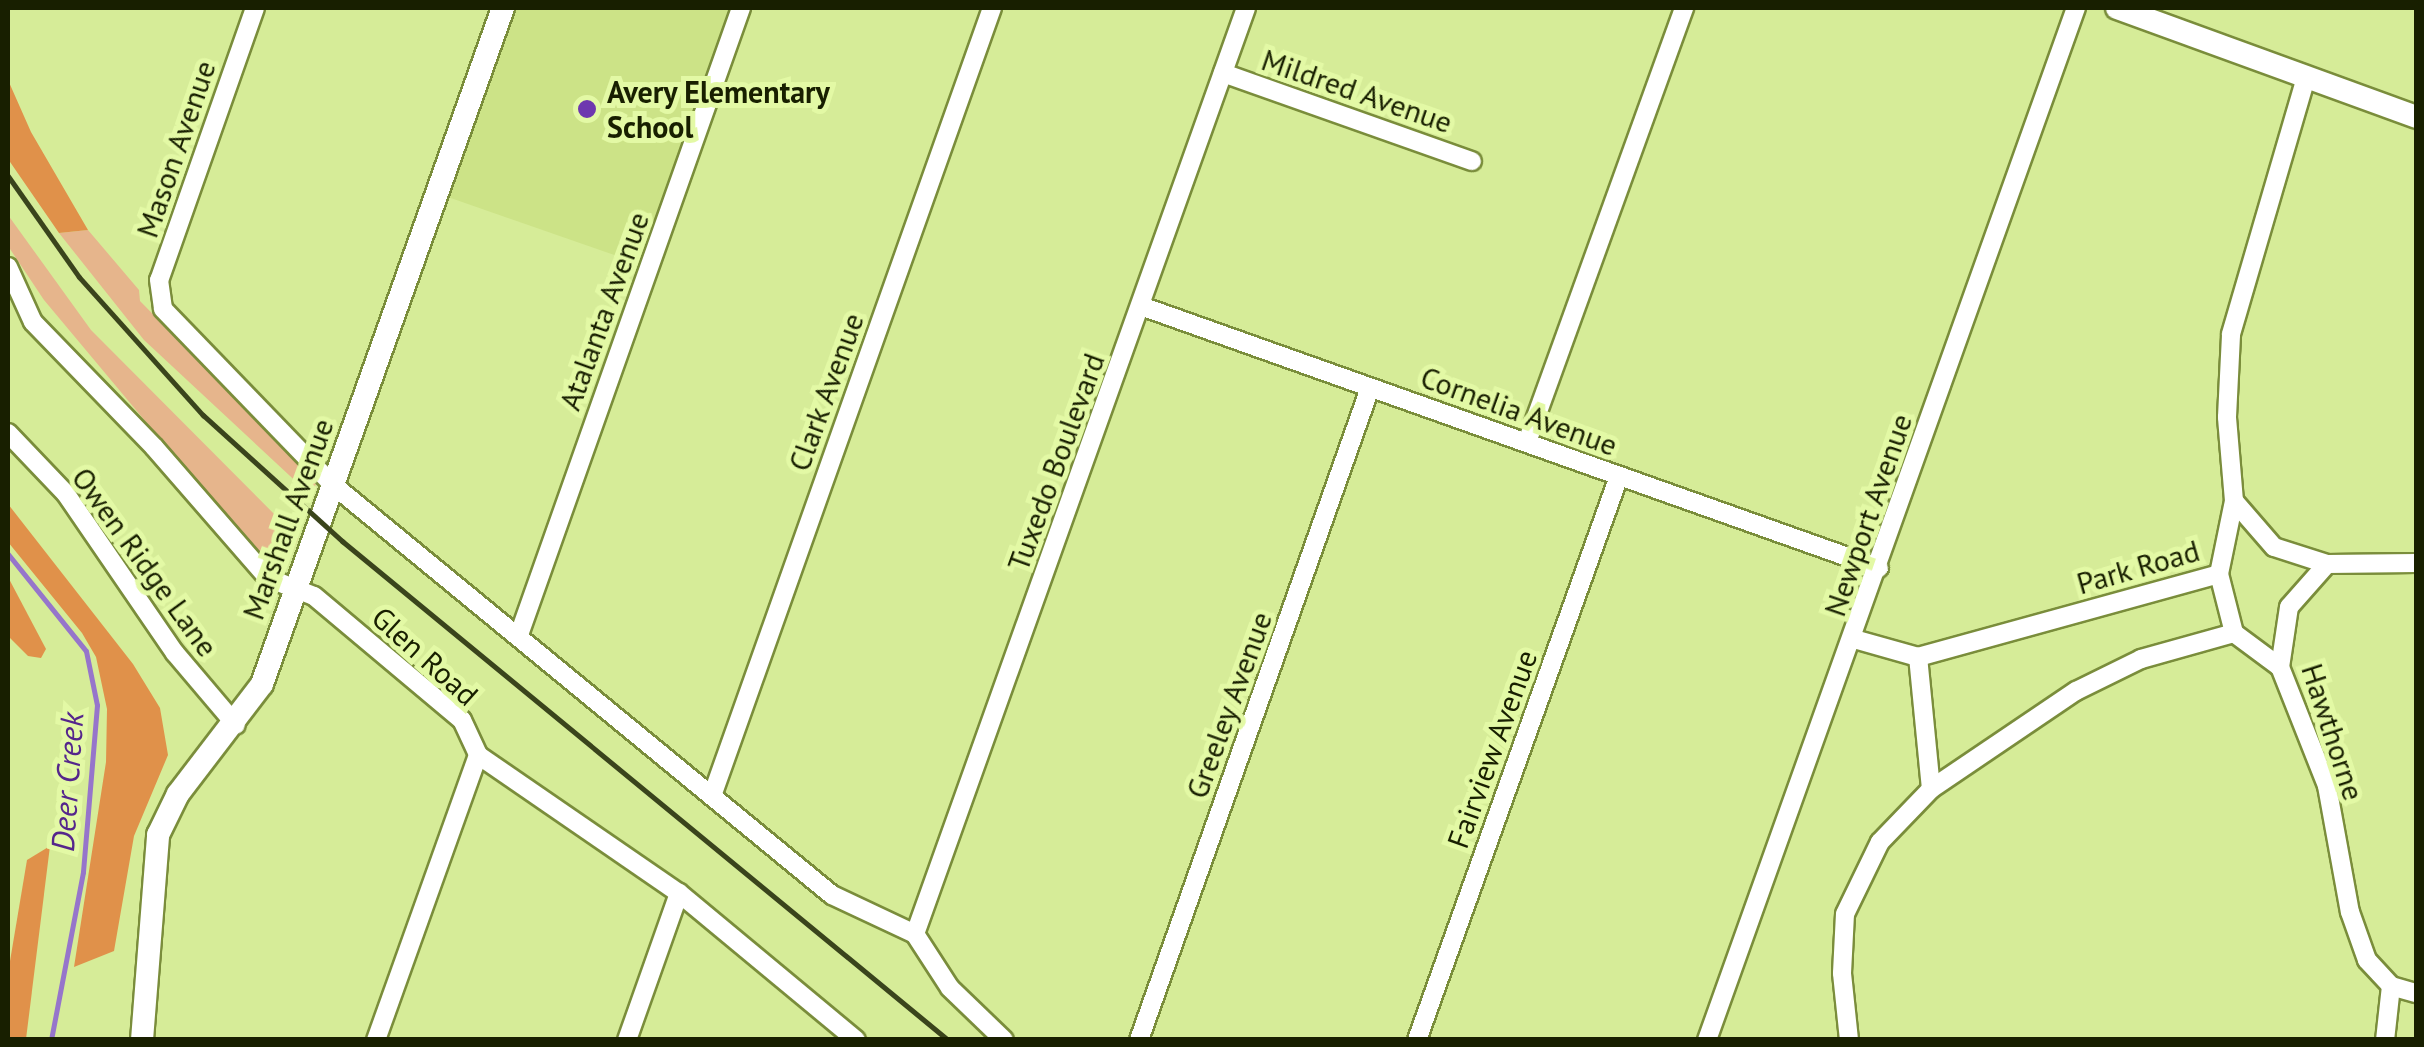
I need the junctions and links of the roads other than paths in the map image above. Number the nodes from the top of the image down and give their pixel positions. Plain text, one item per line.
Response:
1 (255, 8) edge
2 (503, 8) edge
3 (741, 8) edge
4 (992, 8) edge
5 (1246, 8) edge
6 (1684, 8) edge
7 (2076, 8) edge
8 (2117, 8) edge
9 (1223, 73) junction
10 (2306, 77) junction
11 (2416, 116) edge
12 (1472, 161) dead end
13 (8, 267) edge
14 (1141, 306) junction
15 (1370, 388) junction
16 (8, 433) edge
17 (1527, 442) junction
18 (1619, 476) junction
19 (332, 484) junction
20 (2234, 501) junction
21 (2416, 563) edge
22 (2327, 564) junction
23 (1879, 568) junction
24 (2220, 574) junction
25 (295, 587) junction
26 (520, 632) junction
27 (2234, 633) junction
28 (1854, 638) junction
29 (1918, 656) junction
30 (2280, 667) junction
31 (236, 725) junction
32 (478, 755) junction
33 (1931, 789) junction
34 (712, 796) junction
35 (679, 893) junction
36 (915, 934) junction
37 (2391, 986) junction
38 (2416, 993) edge
39 (142, 1040) edge
40 (376, 1040) edge
41 (627, 1040) edge
42 (856, 1040) edge
43 (1004, 1040) edge
44 (1139, 1040) edge
45 (1417, 1040) edge
46 (1706, 1040) edge
47 (1849, 1040) edge
48 (2385, 1040) edge

1 - 19 street, Mason Avenue
2 - 19 street, Marshall Avenue
3 - 26 street, Atalanta Avenue
4 - 34 street, Clark Avenue
5 - 9 street, Tuxedo Boulevard
6 - 17 street
7 - 23 street, Newport Avenue
8 - 10 street
9 - 12 street, Mildred Avenue
9 - 14 street, Tuxedo Boulevard
10 - 11 street
10 - 20 street
13 - 25 street, Glen Road
14 - 15 street, Cornelia Avenue
14 - 36 street, Tuxedo Boulevard
15 - 17 street, Cornelia Avenue
15 - 44 street, Greeley Avenue
16 - 31 street, Owen Ridge Lane
17 - 18 street, Cornelia Avenue
18 - 23 street, Cornelia Avenue
18 - 45 street, Fairview Avenue
19 - 25 street, Marshall Avenue
19 - 26 street
20 - 22 street
20 - 24 street, Park Road
21 - 22 street
22 - 30 street, Hawthorne
23 - 28 street, Newport Avenue
24 - 27 street
24 - 29 street, Park Road
25 - 31 street, Marshall Avenue
25 - 32 street, Glen Road
26 - 34 street
27 - 30 street
27 - 33 street
28 - 29 street
28 - 46 street, Newport Avenue
29 - 33 street
30 - 37 street, Hawthorne
31 - 39 street, Marshall Avenue
32 - 35 street, Glen Road
32 - 40 street
33 - 47 street
34 - 36 street
35 - 41 street
35 - 42 street, Glen Road
36 - 43 street
37 - 38 street
37 - 48 street

